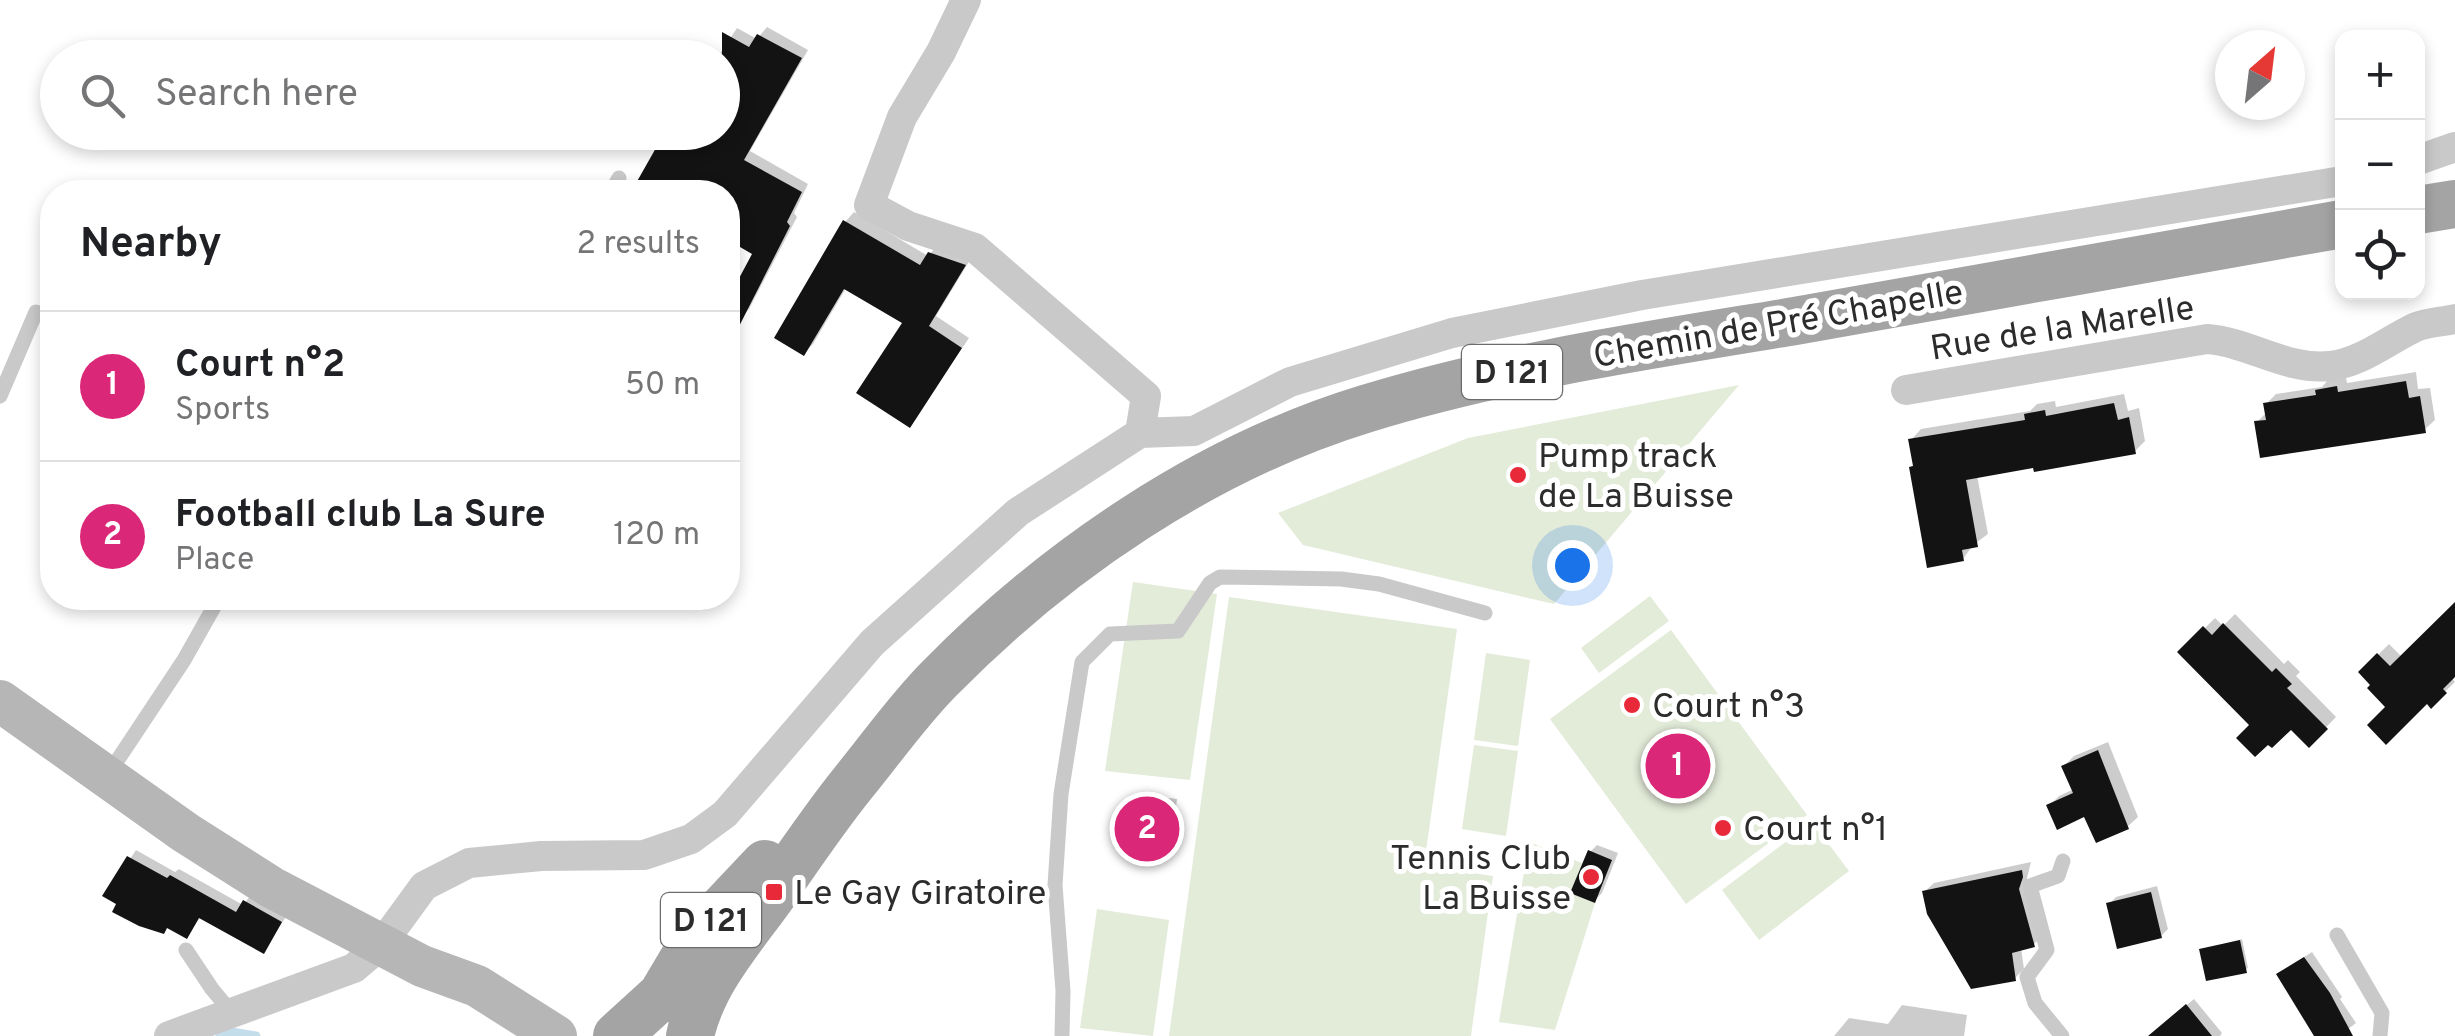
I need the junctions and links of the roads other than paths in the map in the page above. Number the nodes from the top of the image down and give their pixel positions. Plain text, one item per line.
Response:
1 (966, 0) edge
2 (2455, 147) edge
3 (2425, 158) edge
4 (2335, 181) edge
5 (2455, 204) edge
6 (2425, 209) edge
7 (2335, 225) edge
8 (36, 312) dead end
9 (2455, 319) edge
10 (1906, 390) dead end
11 (0, 396) edge
12 (1140, 433) junction
13 (212, 610) edge
14 (1485, 613) dead end
15 (0, 701) edge
16 (106, 776) junction
17 (823, 820) junction
18 (2062, 862) dead end
19 (2338, 935) dead end
20 (381, 945) junction
21 (186, 950) dead end
22 (422, 966) junction
23 (232, 1013) junction
24 (169, 1036) edge
25 (490, 1036) edge
26 (556, 1036) edge
27 (617, 1036) edge
28 (690, 1036) edge
29 (1062, 1036) edge
30 (2062, 1036) edge
31 (2380, 1036) edge

1 - 12 street
2 - 3 street
4 - 12 street
5 - 6 main road
7 - 17 main road, Chemin de Pré Chapelle / D 121
8 - 11 lane
9 - 10 street, Rue de la Marelle
12 - 20 street
13 - 16 lane
14 - 29 lane
15 - 16 street
16 - 20 street
17 - 27 main road, Chemin de Pré Chapelle / D 121
17 - 28 main road, Chemin de Pré Chapelle / D 121
18 - 30 lane
19 - 31 lane
20 - 22 street
20 - 23 street
21 - 23 lane
22 - 25 street
22 - 26 street
23 - 24 street

